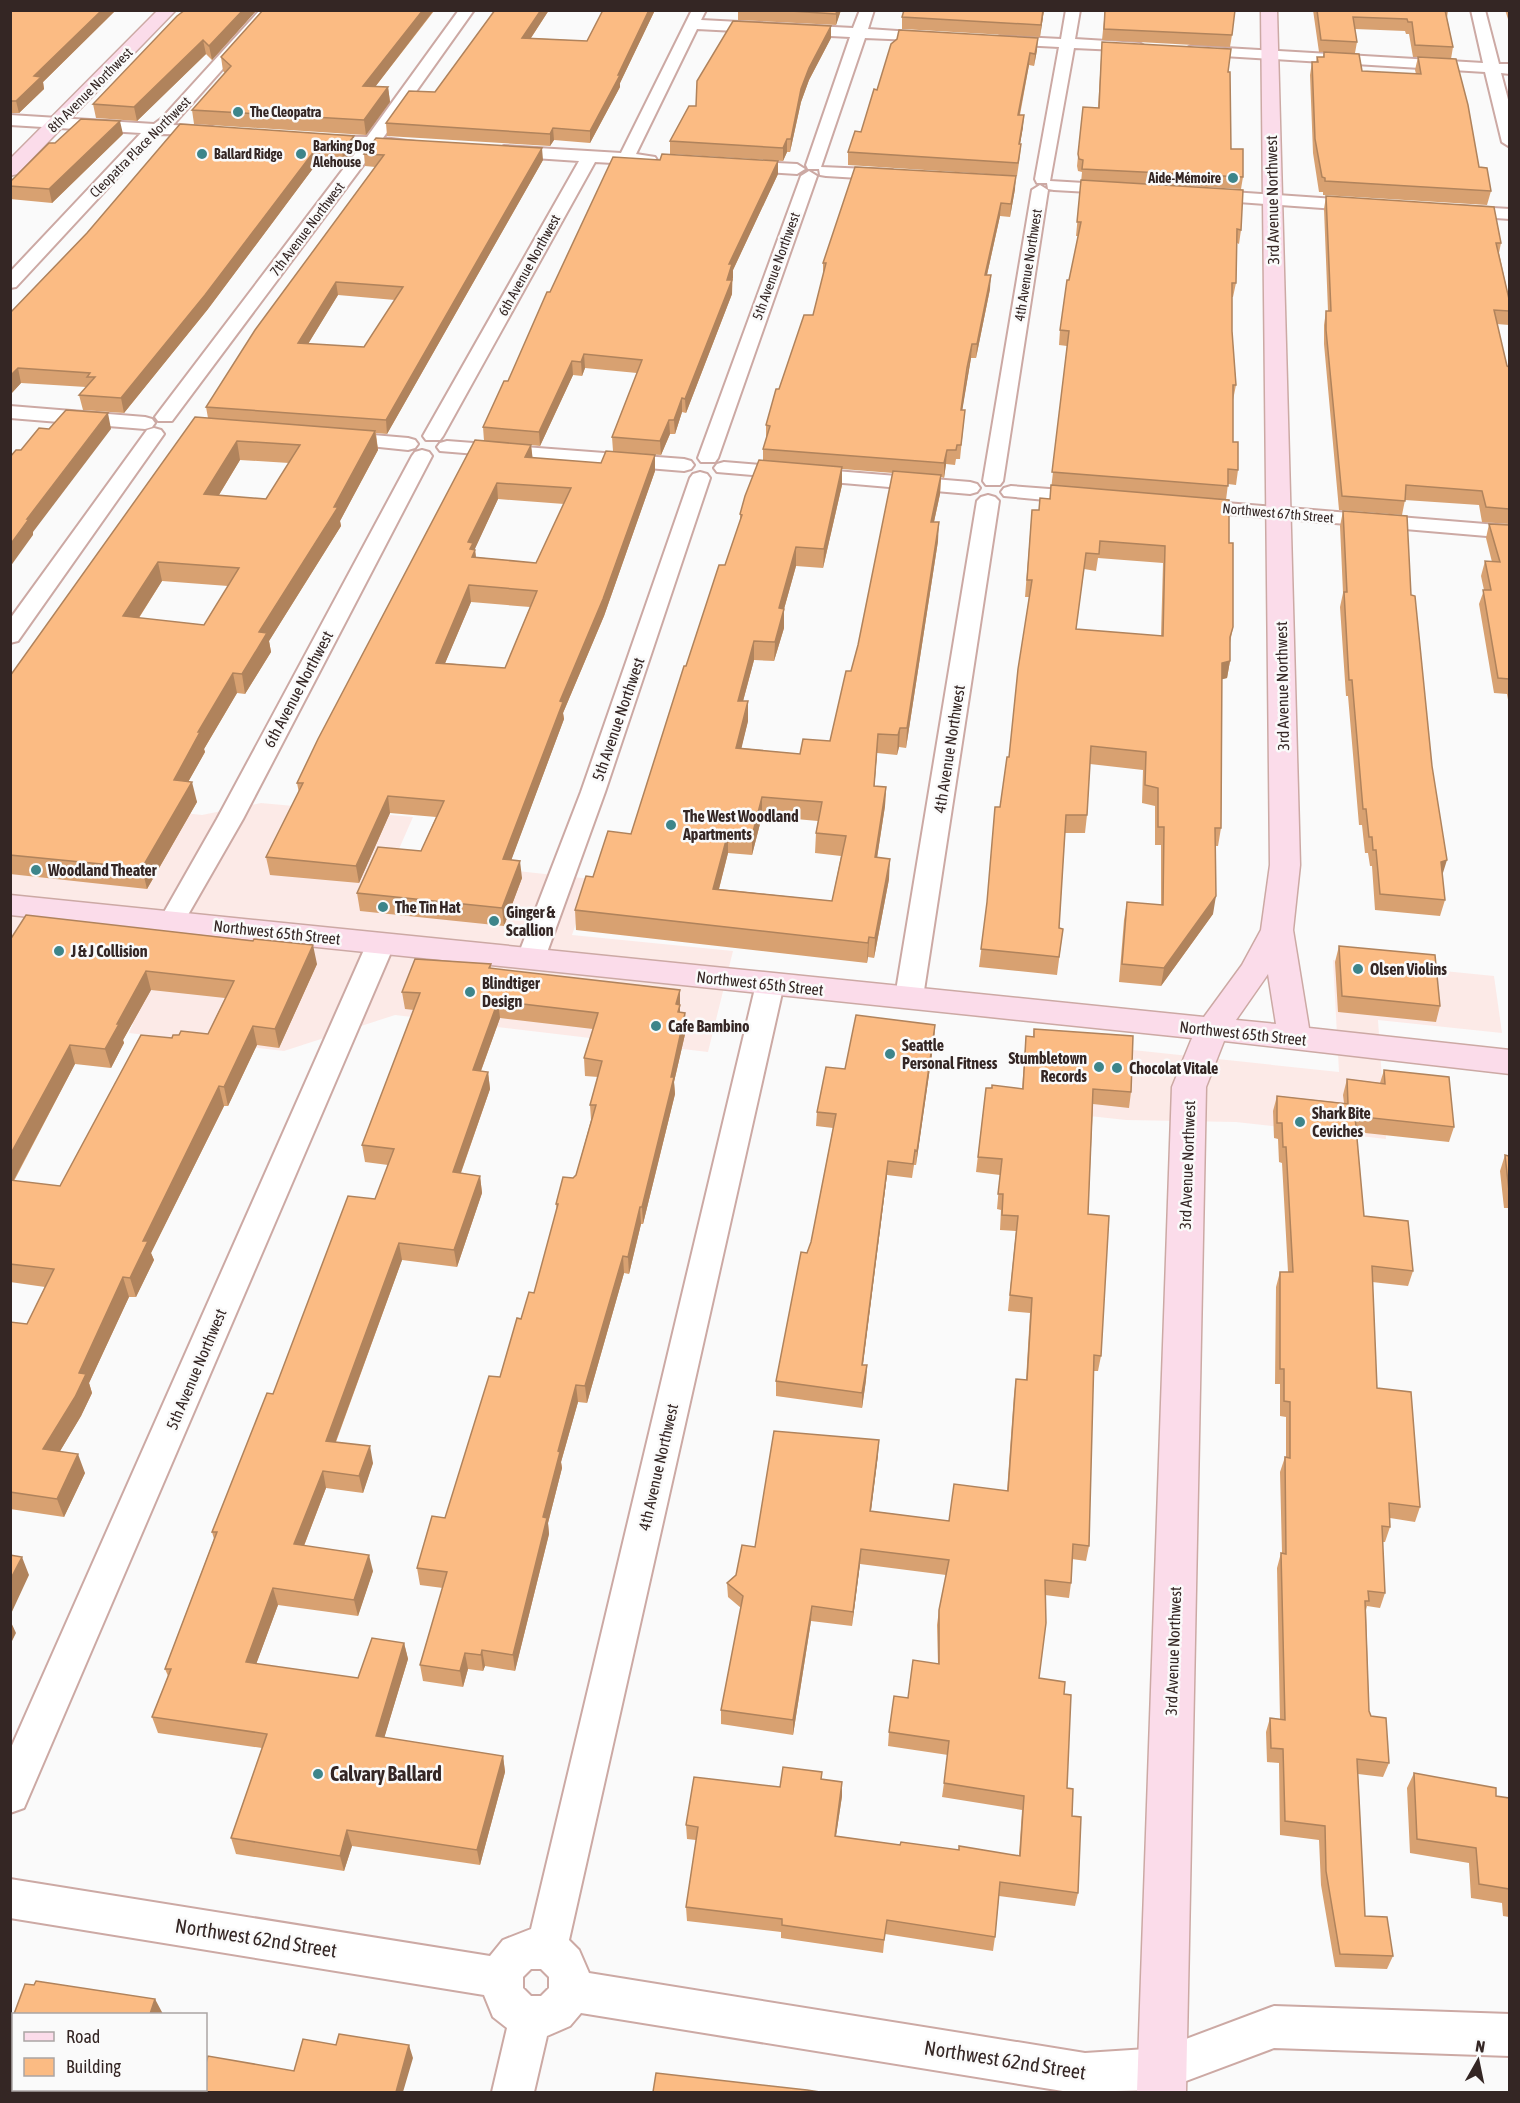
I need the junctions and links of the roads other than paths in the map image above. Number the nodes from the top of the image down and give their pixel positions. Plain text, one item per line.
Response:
1 (153, 10) edge
2 (168, 10) edge
3 (268, 10) edge
4 (467, 10) edge
5 (867, 10) edge
6 (1073, 10) edge
7 (1269, 10) edge
8 (1478, 10) edge
9 (696, 17) edge
10 (858, 33) junction
11 (956, 38) edge
12 (979, 39) edge
13 (1067, 44) junction
14 (1152, 48) edge
15 (1176, 49) edge
16 (1269, 54) junction
17 (1502, 68) edge
18 (10, 120) edge
19 (48, 122) junction
20 (156, 129) junction
21 (225, 133) edge
22 (293, 137) edge
23 (372, 142) junction
24 (1509, 142) edge
25 (431, 146) edge
26 (488, 150) edge
27 (10, 151) edge
28 (590, 156) junction
29 (626, 159) junction
30 (668, 161) edge
31 (725, 165) edge
32 (10, 170) edge
33 (811, 170) junction
34 (908, 176) edge
35 (1037, 184) junction
36 (1130, 191) edge
37 (1189, 195) edge
38 (1271, 200) junction
39 (1380, 207) edge
40 (1438, 210) edge
41 (1509, 214) edge
42 (10, 283) edge
43 (10, 412) edge
44 (166, 426) junction
45 (315, 437) edge
46 (427, 446) junction
47 (704, 467) junction
48 (990, 491) junction
49 (1114, 500) edge
50 (1172, 505) edge
51 (1279, 513) junction
52 (1509, 532) edge
53 (10, 636) edge
54 (10, 905) edge
55 (172, 921) junction
56 (1277, 930) junction
57 (381, 942) junction
58 (531, 958) junction
59 (770, 984) junction
60 (909, 997) junction
61 (1212, 1029) junction
62 (1294, 1038) junction
63 (1509, 1062) edge
64 (10, 1795) edge
65 (10, 1899) edge
66 (546, 1951) junction
67 (502, 1978) junction
68 (569, 1990) junction
69 (530, 2017) junction
70 (1509, 2035) edge
71 (1161, 2081) edge
72 (513, 2092) edge

1 - 19 street, 8th Avenue Northwest
2 - 19 street, 8th Avenue Northwest
3 - 20 street, Cleopatra Place Northwest
4 - 23 street, 7th Avenue Northwest
5 - 10 street, 5th Avenue Northwest
6 - 13 street, 4th Avenue Northwest
7 - 16 street, 3rd Avenue Northwest
8 - 17 street
9 - 10 street
9 - 29 street
10 - 11 street
10 - 33 street, 5th Avenue Northwest
12 - 13 street
13 - 14 street
13 - 35 street, 4th Avenue Northwest
15 - 16 street
16 - 17 street
16 - 38 street, 3rd Avenue Northwest
17 - 24 street
18 - 19 street
19 - 20 street
19 - 27 street, 8th Avenue Northwest
19 - 32 street, 8th Avenue Northwest
20 - 21 street
20 - 42 street, Cleopatra Place Northwest
22 - 23 street
23 - 25 street
23 - 44 street, 7th Avenue Northwest
26 - 28 street
28 - 29 street
28 - 46 street, 6th Avenue Northwest
29 - 30 street
31 - 33 street
33 - 34 street
33 - 47 street, 5th Avenue Northwest
35 - 36 street
35 - 48 street, 4th Avenue Northwest
37 - 38 street
38 - 39 street
38 - 51 street, 3rd Avenue Northwest
40 - 41 street
43 - 44 street
44 - 53 street, 7th Avenue Northwest
45 - 46 street
46 - 47 street
46 - 55 street, 6th Avenue Northwest
47 - 48 street
47 - 58 street, 5th Avenue Northwest
48 - 49 street
48 - 60 street, 4th Avenue Northwest
50 - 51 street, Northwest 67th Street
51 - 52 street, Northwest 67th Street
51 - 56 street, 3rd Avenue Northwest
54 - 55 street, Northwest 65th Street
55 - 57 street, Northwest 65th Street
56 - 61 street, 3rd Avenue Northwest
56 - 62 street
57 - 58 street, Northwest 65th Street
57 - 64 street, 5th Avenue Northwest
58 - 59 street, Northwest 65th Street
59 - 60 street, Northwest 65th Street
59 - 66 street, 4th Avenue Northwest
60 - 61 street, Northwest 65th Street
61 - 62 street, Northwest 65th Street
61 - 71 street, 3rd Avenue Northwest
62 - 63 street, Northwest 65th Street
65 - 67 street, Northwest 62nd Street
66 - 67 street
66 - 68 street
67 - 69 street
68 - 69 street
68 - 71 street, Northwest 62nd Street
69 - 72 street
70 - 71 street, Northwest 62nd Street

